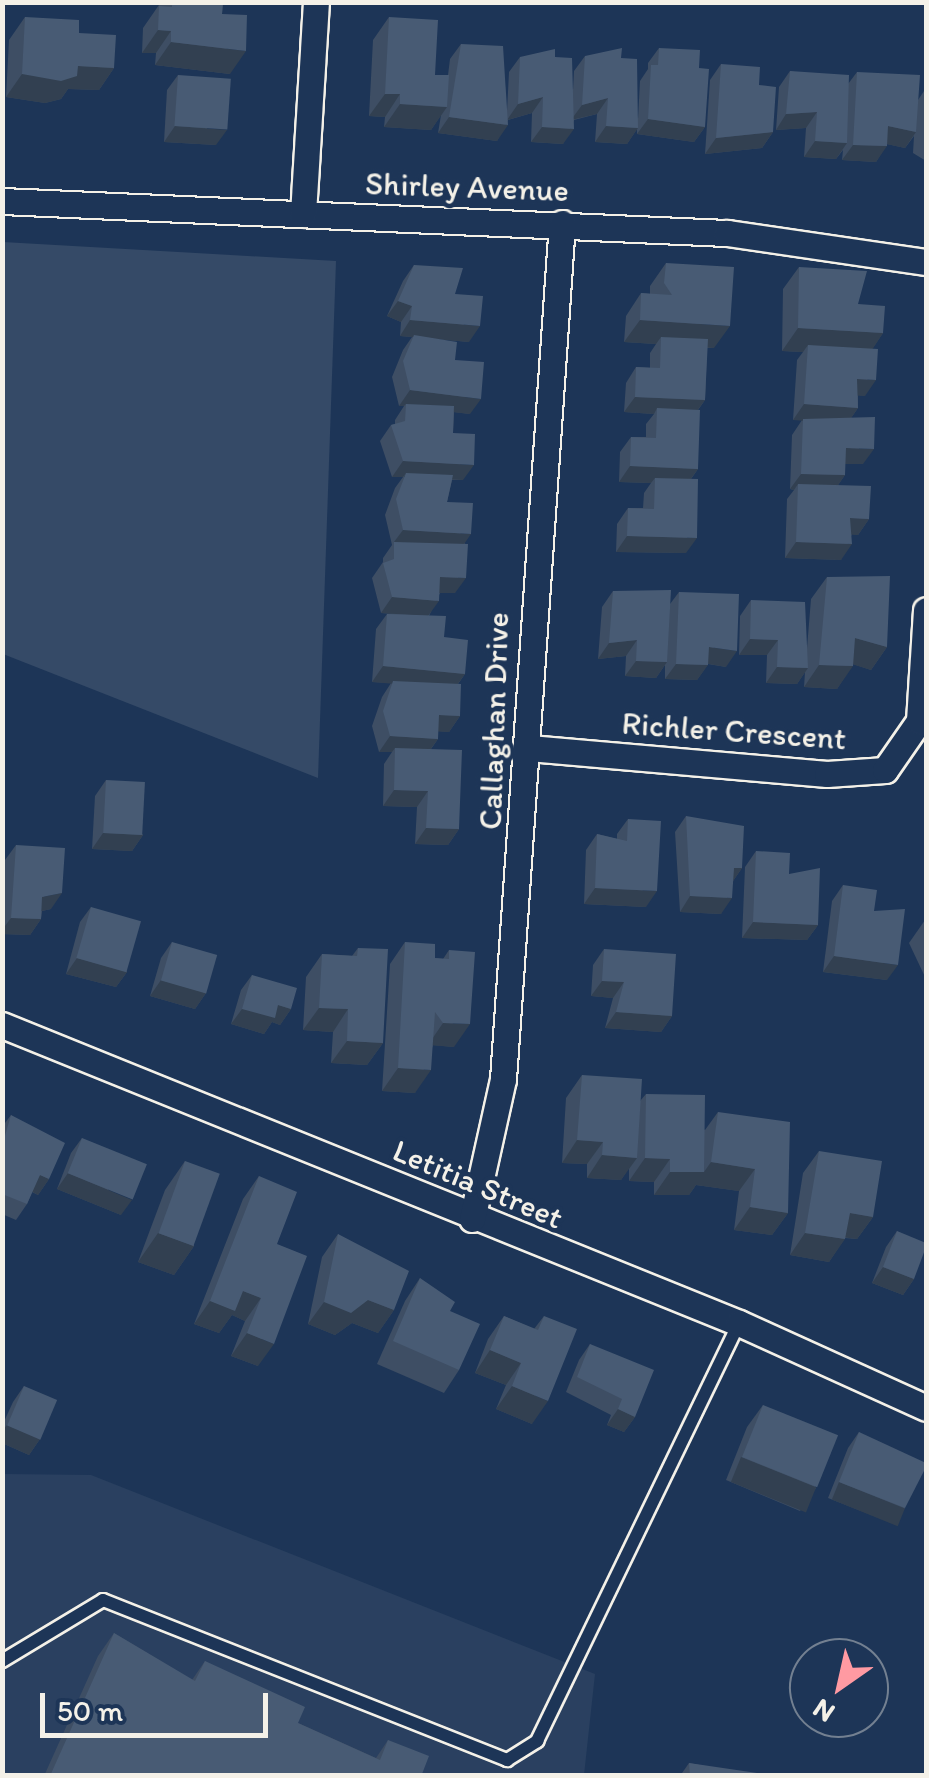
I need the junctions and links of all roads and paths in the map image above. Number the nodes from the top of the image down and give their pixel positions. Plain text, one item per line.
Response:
1 (316, 2) edge
2 (2, 202) edge
3 (303, 214) junction
4 (562, 223) junction
5 (926, 262) edge
6 (926, 610) edge
7 (528, 748) junction
8 (2, 1025) edge
9 (472, 1219) junction
10 (739, 1322) junction
11 (926, 1408) edge
12 (2, 1661) edge

1 - 3 street
2 - 3 street, Shirley Avenue
3 - 4 street, Shirley Avenue
4 - 5 street, Shirley Avenue
4 - 7 street, Callaghan Drive
6 - 7 street, Richler Crescent
7 - 9 street, Callaghan Drive
8 - 9 street, Letitia Street
9 - 10 street, Letitia Street
10 - 11 street, Letitia Street
10 - 12 lane

